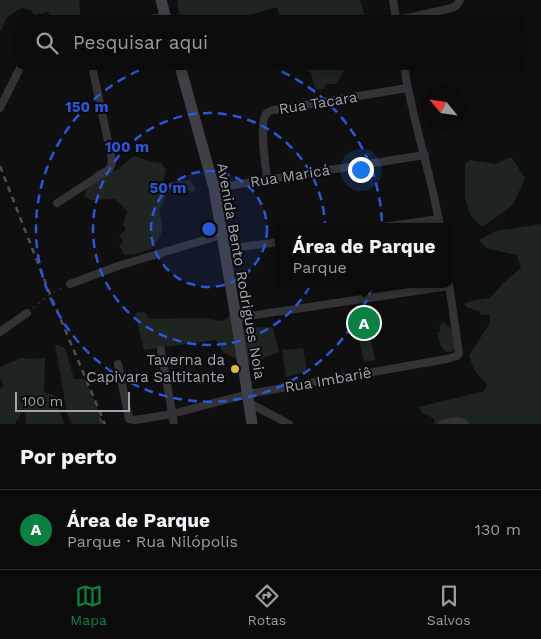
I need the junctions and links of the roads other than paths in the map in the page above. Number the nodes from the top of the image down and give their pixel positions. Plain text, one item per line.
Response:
1 (161, 0) edge
2 (393, 0) edge
3 (460, 0) edge
4 (165, 15) edge
5 (395, 15) edge
6 (421, 15) edge
7 (18, 70) edge
8 (93, 70) edge
9 (181, 70) edge
10 (405, 70) edge
11 (407, 88) junction
12 (0, 108) edge
13 (425, 155) junction
14 (267, 179) junction
15 (214, 188) junction
16 (57, 203) dead end
17 (439, 223) edge
18 (221, 235) junction
19 (275, 243) edge
20 (224, 250) junction
21 (70, 284) road end
22 (430, 288) edge
23 (449, 288) edge
24 (27, 313) road end
25 (236, 318) junction
26 (0, 332) edge
27 (161, 350) dead end
28 (118, 364) dead end
29 (248, 398) junction
30 (172, 414) junction
31 (174, 424) edge
32 (252, 424) edge
33 (289, 424) edge
34 (442, 424) edge
35 (465, 424) edge

1 - 4 street
2 - 5 street
3 - 6 street
7 - 12 street
8 - 16 street
9 - 15 street, Avenida Bento Rodrigues Noia
10 - 11 street
11 - 13 street
11 - 14 street, Rua Tacara
13 - 14 street, Rua Maricá
13 - 17 street
14 - 15 street, Rua Maricá
15 - 18 street, Avenida Bento Rodrigues Noia
18 - 20 street, Avenida Bento Rodrigues Noia
18 - 21 street
19 - 20 street
20 - 25 street, Avenida Bento Rodrigues Noia
22 - 25 street
23 - 29 street, Rua Imbariê
24 - 26 street
25 - 29 street, Avenida Bento Rodrigues Noia
27 - 30 street
28 - 30 street, Rua Imbariê
29 - 30 street, Rua Imbariê
29 - 32 street, Avenida Bento Rodrigues Noia
29 - 33 street
30 - 31 street
34 - 35 street

